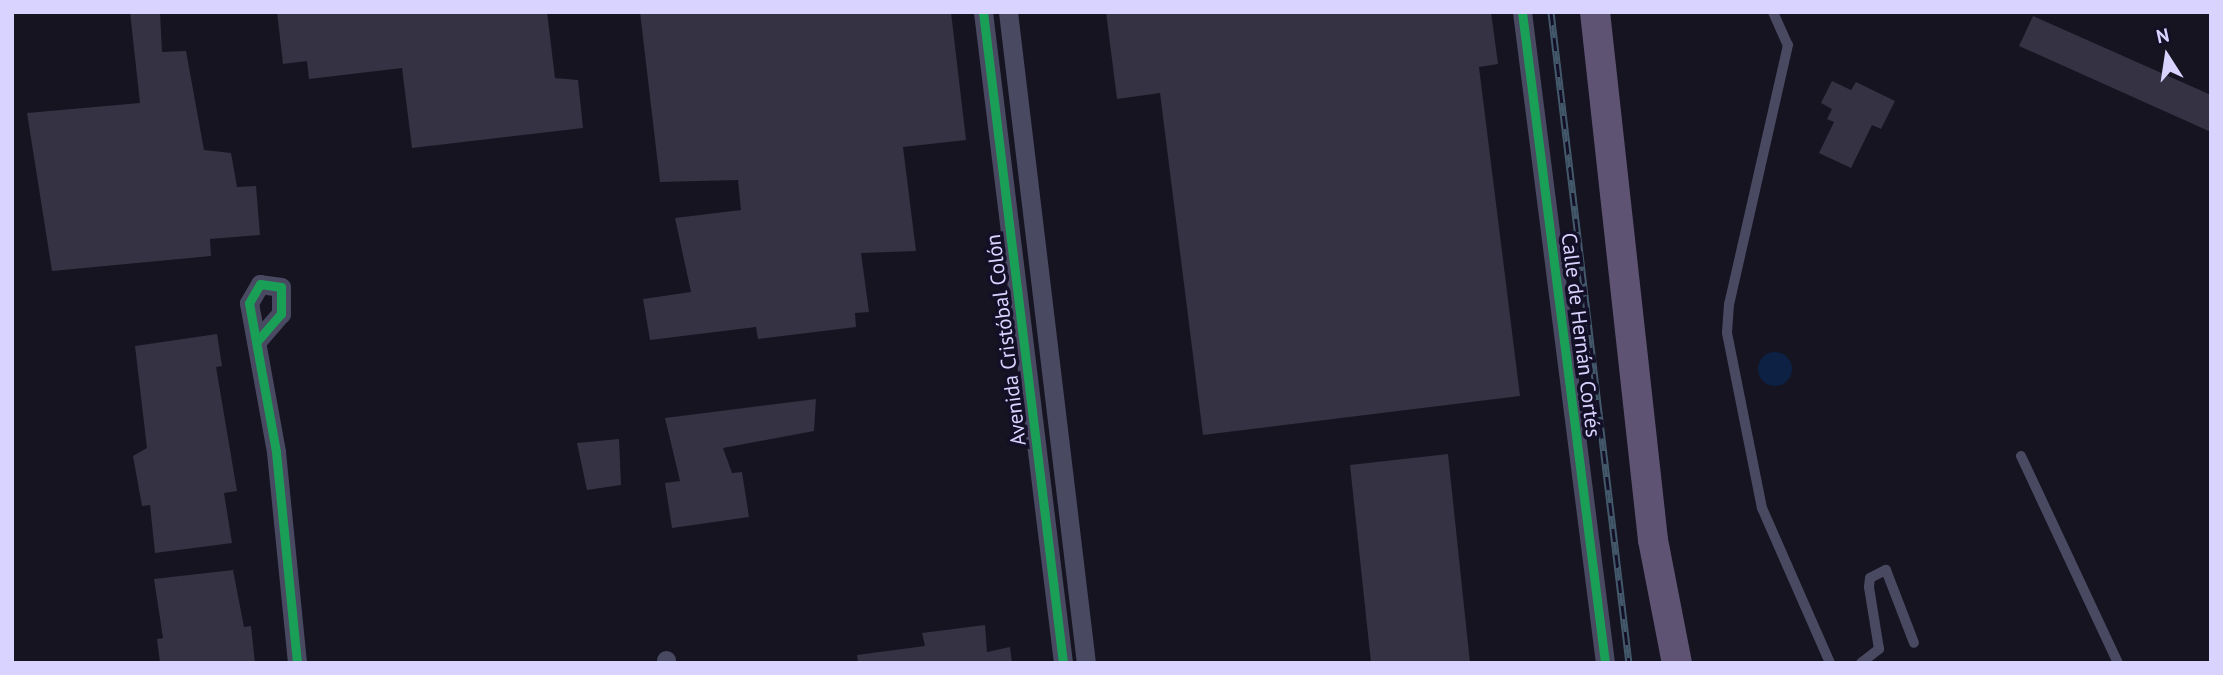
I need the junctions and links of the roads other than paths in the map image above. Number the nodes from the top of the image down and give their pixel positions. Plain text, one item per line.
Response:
1 (983, 12) edge
2 (1008, 12) edge
3 (1522, 12) edge
4 (1595, 12) edge
5 (1773, 12) edge
6 (258, 340) dead end
7 (2021, 456) dead end
8 (1914, 643) dead end
9 (297, 663) edge
10 (1063, 663) edge
11 (1086, 663) edge
12 (1605, 663) edge
13 (1677, 663) edge
14 (1830, 663) edge
15 (1861, 663) edge
16 (2118, 663) edge

1 - 10 street, Avenida Cristóbal Colón
2 - 11 street, Avenida Cristóbal Colón
3 - 12 street, Calle de Hernán Cortés
4 - 13 main road
5 - 14 lane
6 - 9 street
7 - 16 lane
8 - 15 lane

